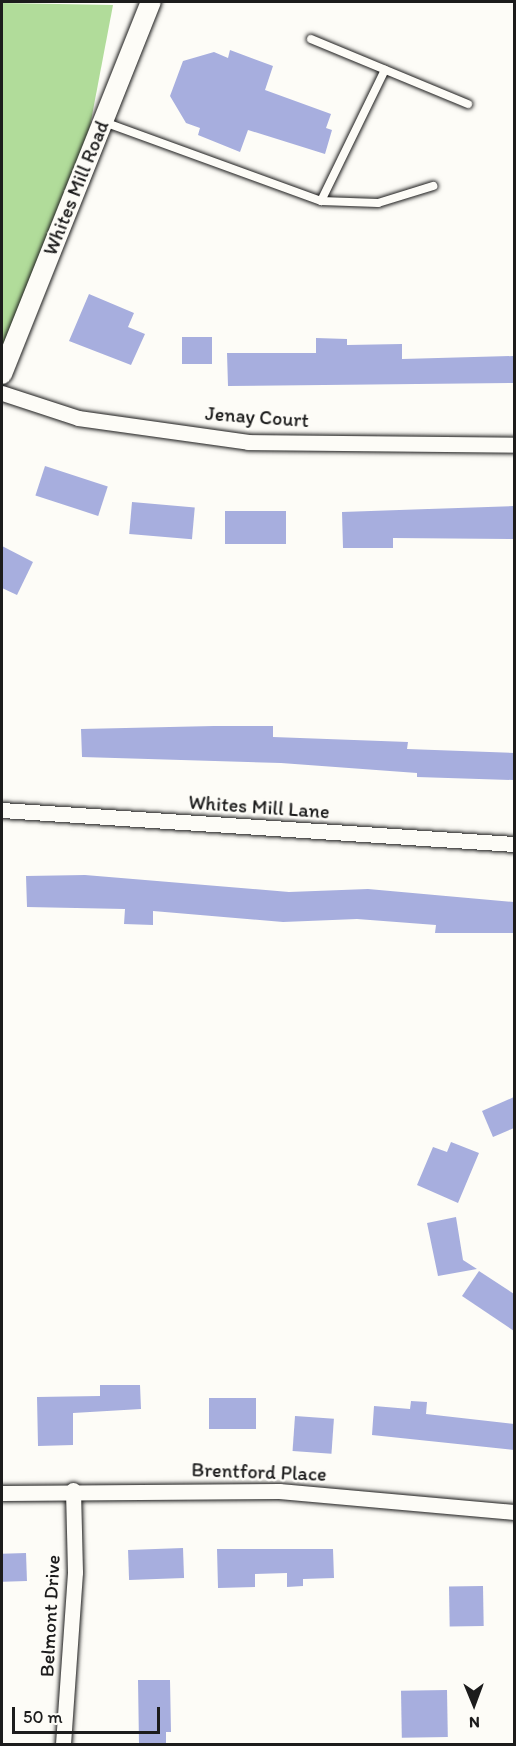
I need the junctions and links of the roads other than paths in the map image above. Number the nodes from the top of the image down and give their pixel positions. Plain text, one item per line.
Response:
1 (151, 2) edge
2 (311, 39) dead end
3 (385, 70) junction
4 (468, 104) dead end
5 (103, 121) junction
6 (433, 186) dead end
7 (321, 201) junction
8 (2, 374) edge
9 (2, 393) edge
10 (514, 444) edge
11 (2, 810) edge
12 (514, 844) edge
13 (73, 1490) junction
14 (2, 1493) edge
15 (514, 1512) edge
16 (63, 1744) edge

1 - 5 street, Whites Mill Road
2 - 3 lane
3 - 4 lane
3 - 7 lane
5 - 7 lane
5 - 8 street, Whites Mill Road
6 - 7 lane
9 - 10 street, Jenay Court
11 - 12 street, Whites Mill Lane
13 - 14 street, Brentford Place
13 - 15 street, Brentford Place
13 - 16 street, Belmont Drive

